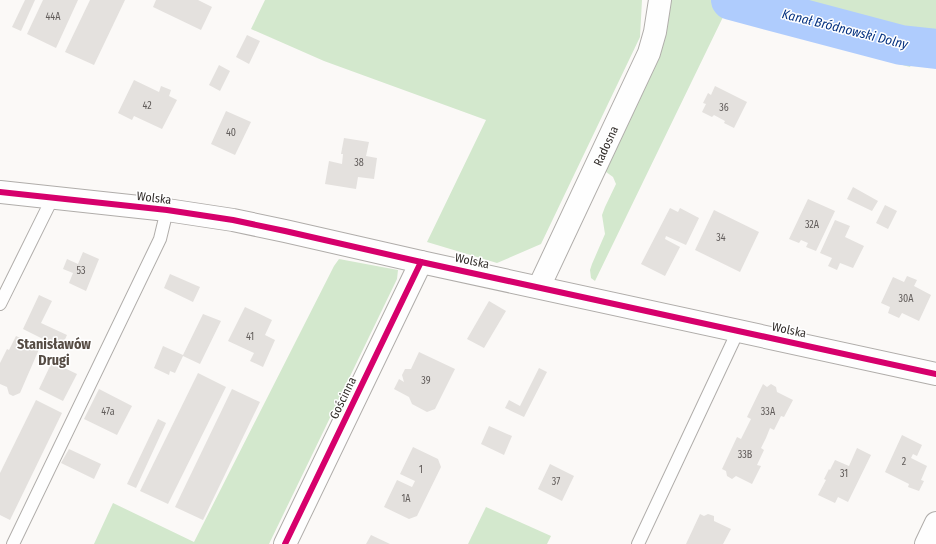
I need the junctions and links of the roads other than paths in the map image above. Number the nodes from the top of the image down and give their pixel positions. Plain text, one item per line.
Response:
1 (660, 0) edge
2 (0, 192) edge
3 (53, 197) junction
4 (167, 210) junction
5 (421, 262) junction
6 (539, 287) junction
7 (0, 304) edge
8 (738, 331) junction
9 (936, 374) edge
10 (936, 523) edge
11 (13, 544) edge
12 (285, 544) edge
13 (638, 544) edge
14 (926, 544) edge

1 - 6 street, Radosna
2 - 3 street, Wolska
3 - 4 street, Wolska
3 - 7 lane
4 - 5 street, Wolska
4 - 11 lane
5 - 6 street, Wolska
5 - 12 street, Gościnna
6 - 8 street, Wolska
8 - 9 street, Wolska
8 - 13 lane
10 - 14 street

